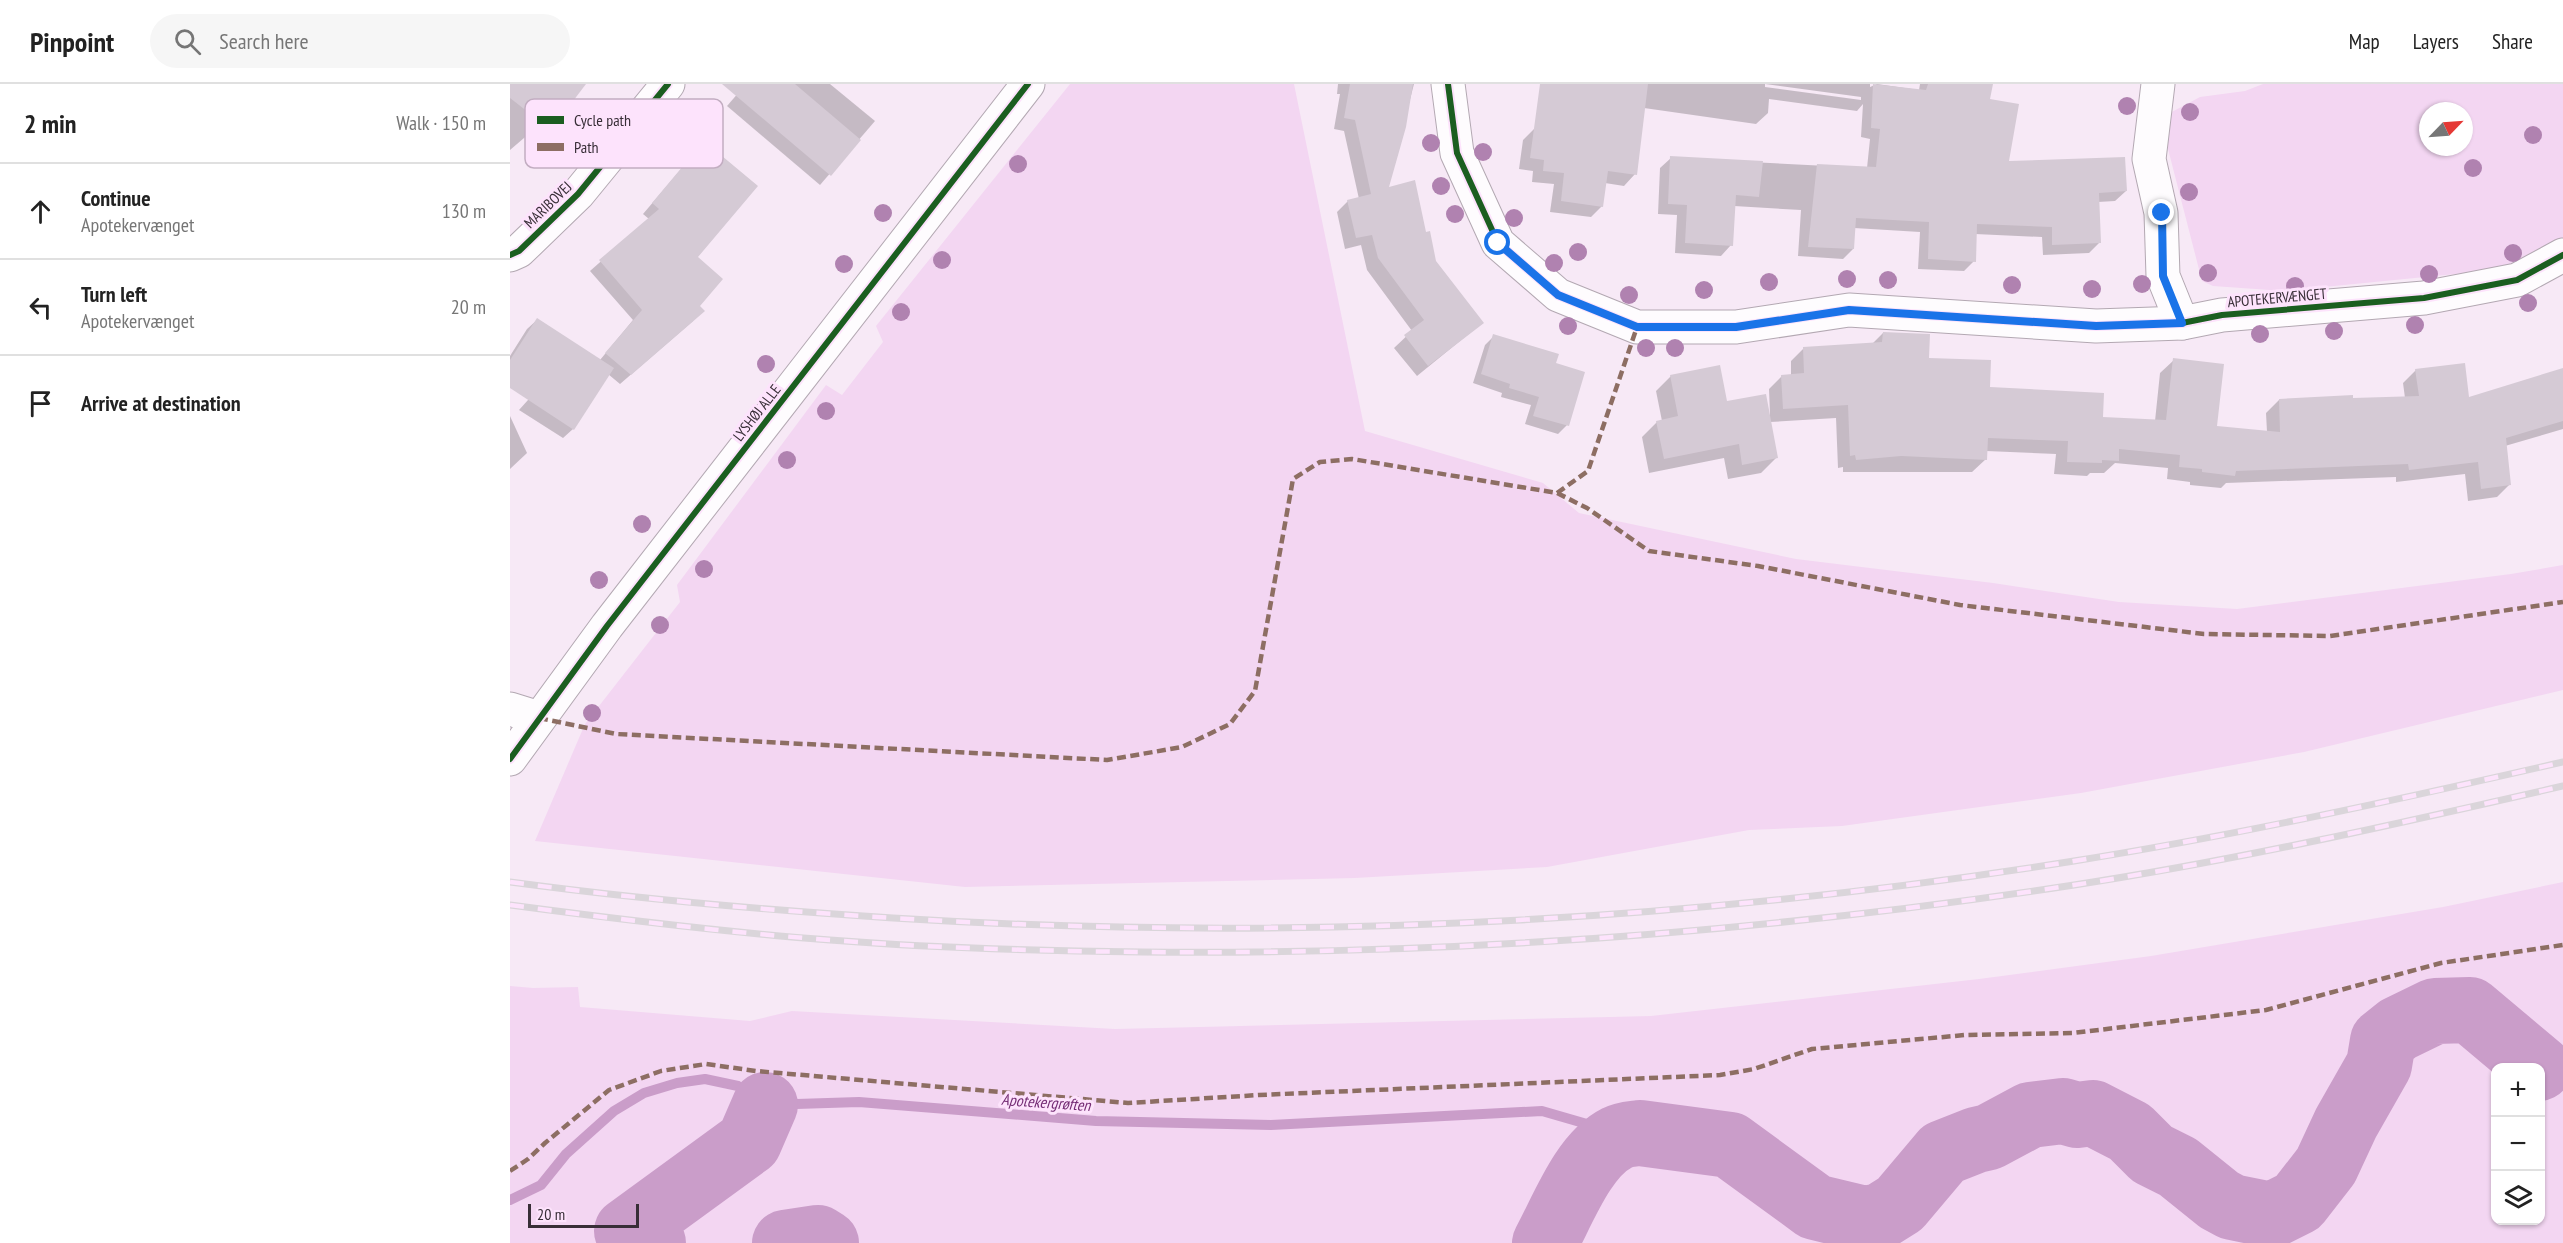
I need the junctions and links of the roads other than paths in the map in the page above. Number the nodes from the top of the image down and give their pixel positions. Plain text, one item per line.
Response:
1 (668, 84) edge
2 (1028, 84) edge
3 (1448, 84) edge
4 (2158, 84) edge
5 (656, 99) edge
6 (599, 168) edge
7 (510, 255) edge
8 (2563, 255) edge
9 (2182, 323) junction
10 (524, 714) edge
11 (510, 759) edge

1 - 5 street, MARIBOVEJ
2 - 10 street, LYSHØJ ALLE
3 - 9 street, APOTEKERVÆNGET
4 - 9 street
6 - 7 street, MARIBOVEJ
8 - 9 street, APOTEKERVÆNGET
10 - 11 street, LYSHØJ ALLE

